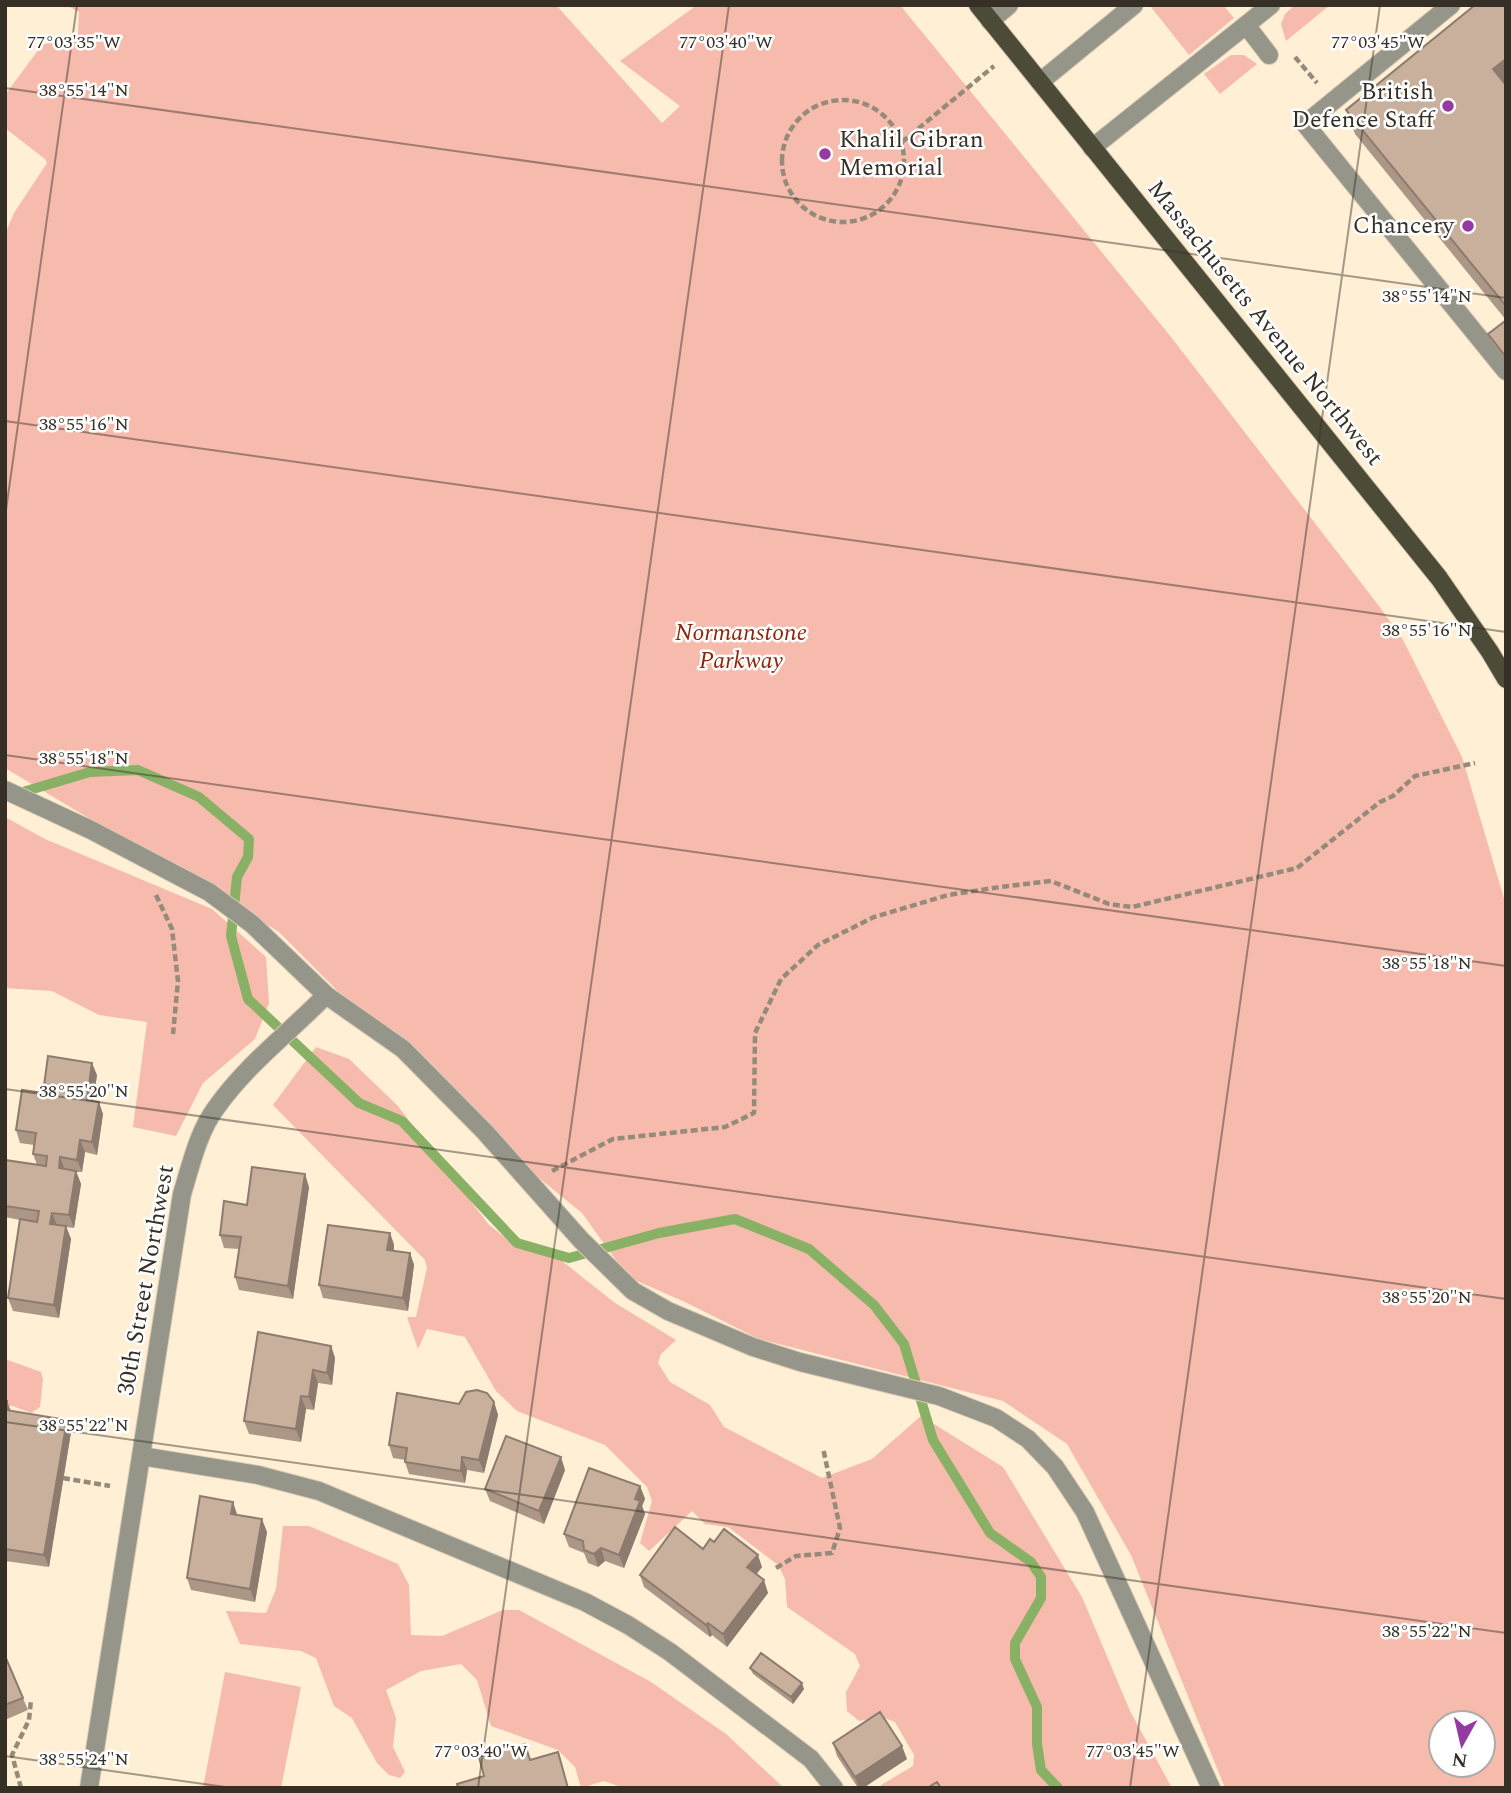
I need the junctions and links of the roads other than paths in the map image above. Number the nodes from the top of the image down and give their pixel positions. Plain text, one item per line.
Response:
1 (978, 5) edge
2 (1009, 5) edge
3 (1134, 5) edge
4 (1271, 5) edge
5 (1451, 5) edge
6 (990, 21) junction
7 (1246, 26) junction
8 (1269, 55) dead end
9 (1040, 82) junction
10 (1093, 148) junction
11 (1462, 319) junction
12 (1499, 334) edge
13 (1506, 371) edge
14 (1506, 679) edge
15 (5, 790) edge
16 (326, 995) junction
17 (141, 1456) junction
18 (89, 1788) edge
19 (834, 1788) edge
20 (1211, 1788) edge

1 - 6 main road, Massachusetts Avenue Northwest
2 - 6 street
3 - 9 street
4 - 7 street
5 - 11 street
6 - 9 main road, Massachusetts Avenue Northwest
7 - 8 street
7 - 10 street
9 - 10 main road, Massachusetts Avenue Northwest
10 - 14 main road, Massachusetts Avenue Northwest
11 - 12 street
11 - 13 street
15 - 16 street
16 - 17 street, 30th Street Northwest
16 - 20 street
17 - 18 street, 30th Street Northwest
17 - 19 street

